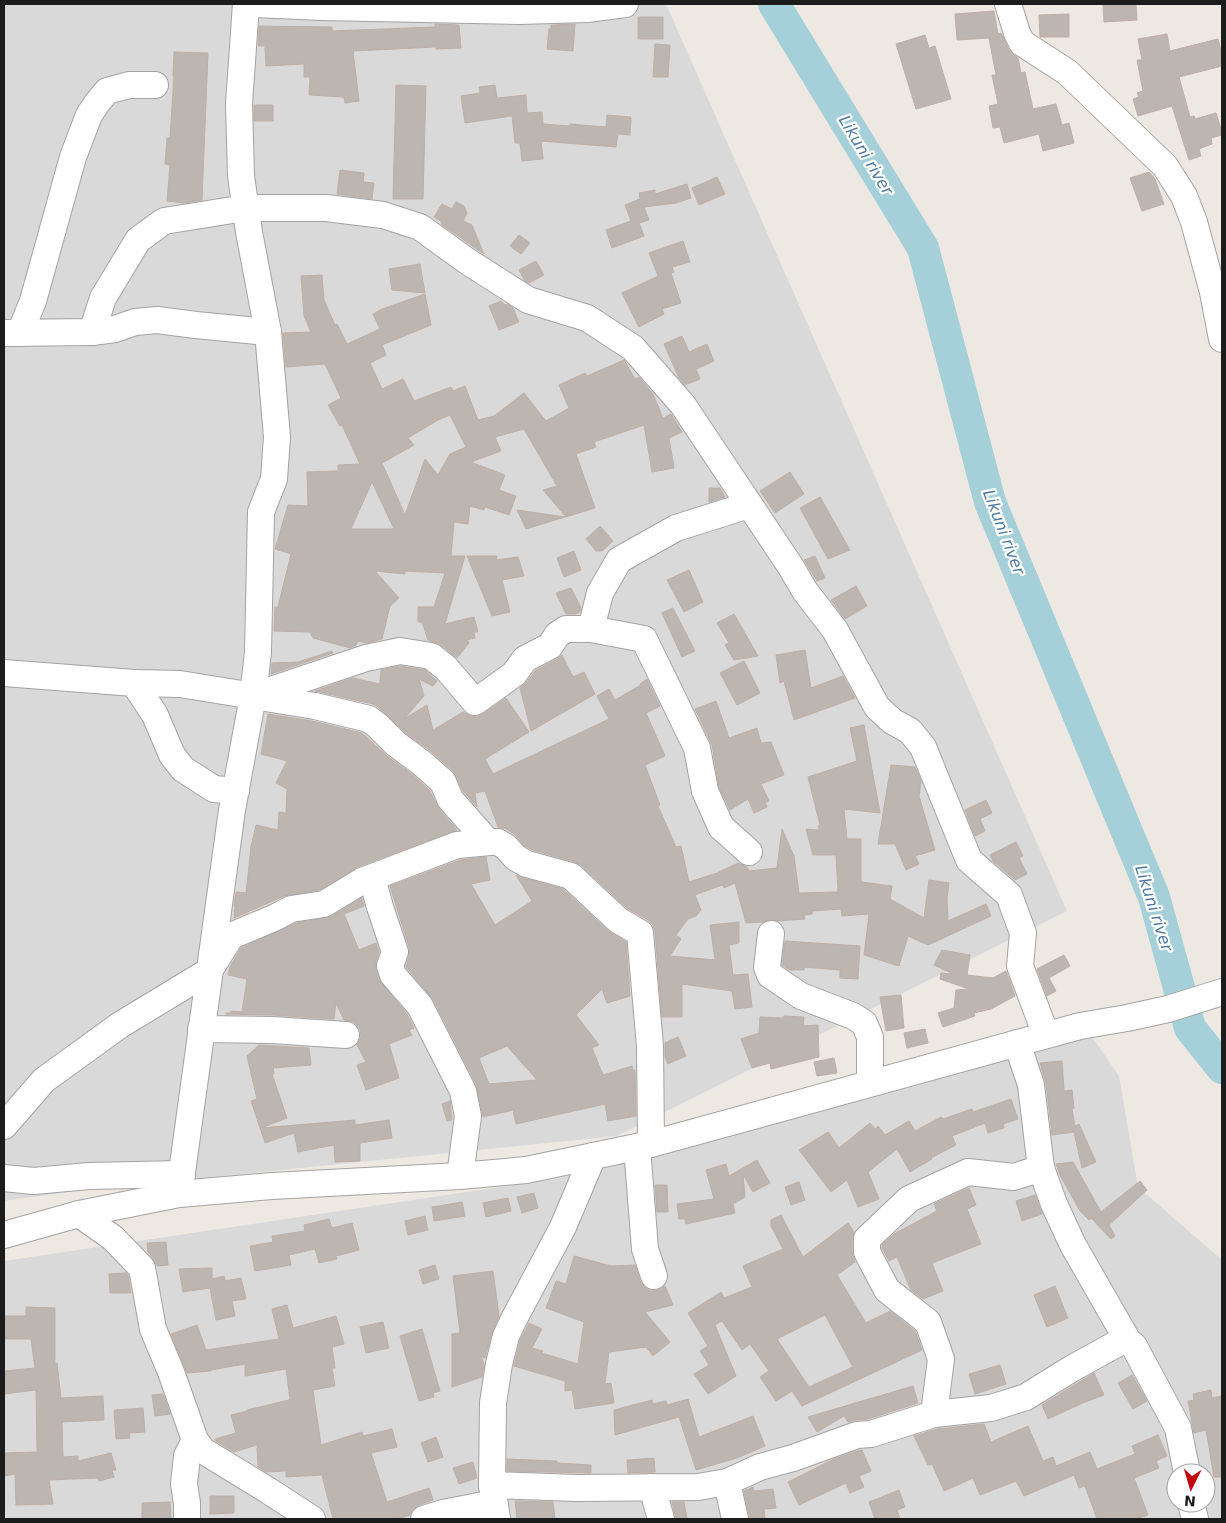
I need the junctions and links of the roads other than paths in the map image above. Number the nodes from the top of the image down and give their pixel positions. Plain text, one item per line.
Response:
1 (246, 4) edge
2 (255, 4) edge
3 (626, 4) edge
4 (1008, 4) edge
5 (155, 85) dead end
6 (245, 208) junction
7 (92, 332) junction
8 (268, 332) junction
9 (12, 333) edge
10 (1222, 339) edge
11 (749, 505) junction
12 (591, 629) junction
13 (4, 673) edge
14 (134, 683) junction
15 (253, 696) junction
16 (236, 790) junction
17 (488, 842) junction
18 (749, 852) dead end
19 (372, 878) junction
20 (771, 934) dead end
21 (209, 971) junction
22 (1211, 996) edge
23 (202, 1029) junction
24 (346, 1035) dead end
25 (1046, 1035) junction
26 (1018, 1043) junction
27 (870, 1083) junction
28 (4, 1126) edge
29 (644, 1145) junction
30 (593, 1156) junction
31 (1041, 1168) junction
32 (460, 1176) junction
33 (4, 1178) edge
34 (180, 1184) junction
35 (79, 1214) junction
36 (4, 1235) edge
37 (654, 1276) dead end
38 (1128, 1341) junction
39 (934, 1414) junction
40 (195, 1440) junction
41 (1185, 1463) edge
42 (728, 1482) junction
43 (652, 1487) junction
44 (494, 1502) edge
45 (187, 1519) edge
46 (312, 1519) edge
47 (424, 1519) edge
48 (661, 1519) edge
49 (736, 1519) edge

1 - 6 street
2 - 3 street
4 - 10 street
5 - 9 street
6 - 7 street
6 - 8 street
6 - 11 street
7 - 8 street
7 - 9 street
8 - 15 street
11 - 12 street
11 - 25 street
12 - 15 street
12 - 18 street
13 - 14 street
14 - 15 street
14 - 16 street
15 - 16 street
15 - 17 street
16 - 21 street
17 - 19 street
17 - 29 street
19 - 21 street
19 - 32 street
20 - 27 street
21 - 23 street
21 - 28 street
22 - 25 street
23 - 24 street
23 - 34 street
25 - 26 street
26 - 27 street
26 - 31 street
27 - 29 street
29 - 30 street
29 - 37 street
30 - 32 street
30 - 44 street
31 - 38 street
31 - 39 street
32 - 34 street
33 - 34 street
34 - 35 street
35 - 36 street
35 - 40 street
38 - 39 street
38 - 41 street
39 - 42 street
40 - 45 street
40 - 46 street
42 - 43 street
42 - 49 street
43 - 44 street
43 - 48 street
44 - 47 street

